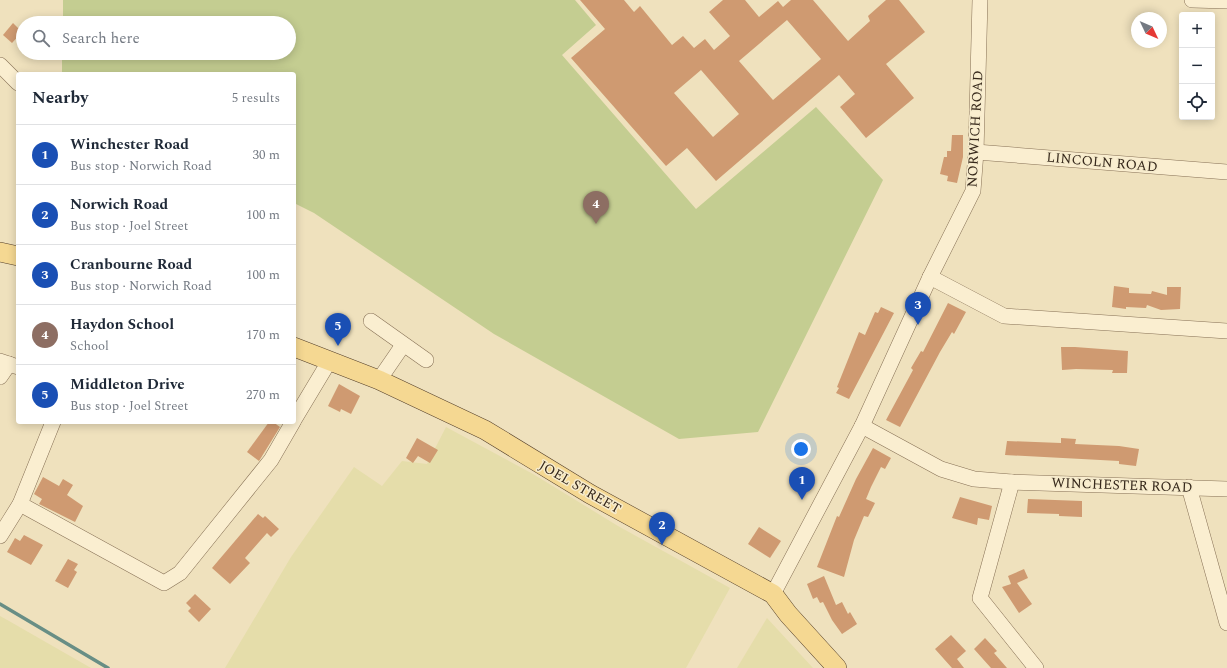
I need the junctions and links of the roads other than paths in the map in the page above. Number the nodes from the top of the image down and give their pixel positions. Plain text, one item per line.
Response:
1 (980, 0) edge
2 (1192, 0) edge
3 (1227, 1) edge
4 (0, 65) edge
5 (16, 81) edge
6 (976, 152) junction
7 (1227, 172) edge
8 (0, 252) edge
9 (16, 256) edge
10 (930, 277) junction
11 (371, 321) dead end
12 (1227, 331) edge
13 (403, 345) junction
14 (296, 348) edge
15 (330, 360) junction
16 (426, 360) dead end
17 (9, 364) edge
18 (0, 376) edge
19 (379, 380) junction
20 (296, 418) edge
21 (52, 424) edge
22 (292, 424) edge
23 (862, 426) junction
24 (1012, 482) junction
25 (1189, 487) junction
26 (1227, 489) edge
27 (20, 504) junction
28 (0, 536) edge
29 (773, 594) junction
30 (1227, 623) edge
31 (837, 668) edge
32 (1036, 668) edge

1 - 6 street, NORWICH ROAD
2 - 3 street
4 - 5 street
6 - 7 street, LINCOLN ROAD
6 - 10 street, NORWICH ROAD
8 - 9 main road
10 - 12 street
10 - 23 street, NORWICH ROAD
11 - 13 street
13 - 16 street
13 - 19 street
14 - 15 main road, JOEL STREET
15 - 19 main road, JOEL STREET
15 - 20 street
17 - 18 street
19 - 29 main road, JOEL STREET
21 - 27 street
22 - 27 street
23 - 24 street, WINCHESTER ROAD
23 - 29 street, NORWICH ROAD
24 - 25 street, WINCHESTER ROAD
24 - 32 street
25 - 26 street, WINCHESTER ROAD
25 - 30 street
27 - 28 street
29 - 31 main road, JOEL STREET

